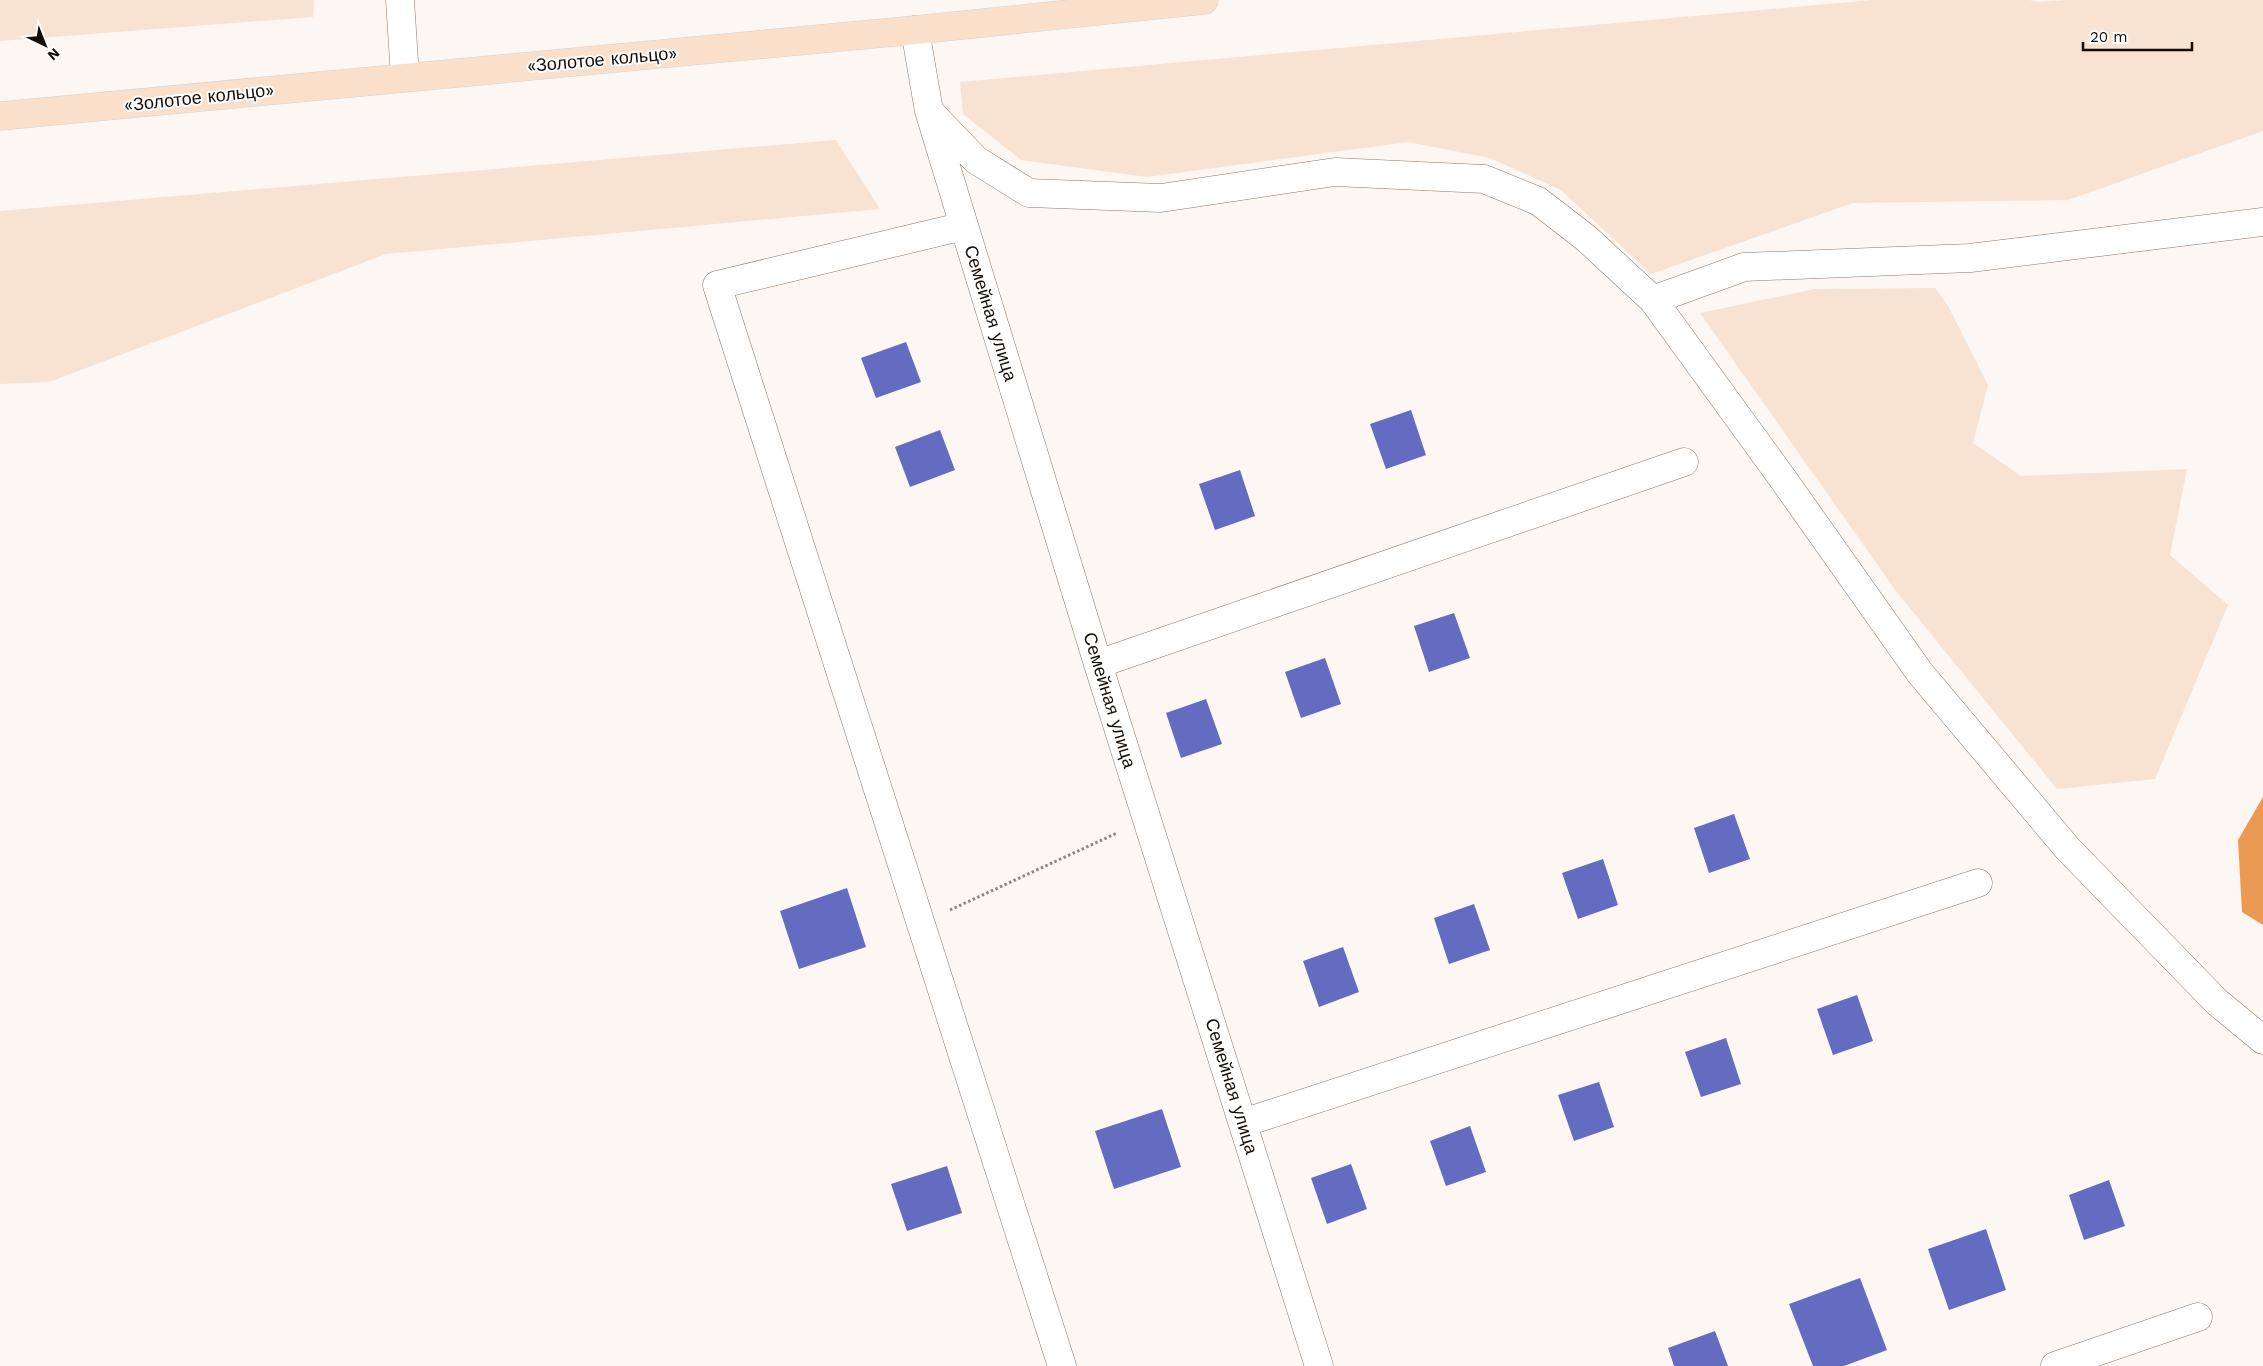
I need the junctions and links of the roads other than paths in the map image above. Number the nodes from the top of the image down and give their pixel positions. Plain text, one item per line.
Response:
1 (400, 0) edge
2 (1204, 0) edge
3 (915, 30) junction
4 (405, 77) junction
5 (929, 111) junction
6 (0, 116) edge
7 (2263, 222) edge
8 (964, 226) junction
9 (1653, 300) junction
10 (1684, 462) dead end
11 (1098, 664) junction
12 (1978, 883) dead end
13 (2263, 1040) edge
14 (1243, 1122) junction
15 (2198, 1317) dead end
16 (1062, 1366) edge
17 (1319, 1366) edge
18 (2055, 1366) edge

1 - 4 street
2 - 3 main road, «Золотое кольцо»
3 - 4 main road, «Золотое кольцо»
3 - 5 street, Семейная улица
4 - 6 main road, «Золотое кольцо»
5 - 8 street, Семейная улица
5 - 9 street
7 - 9 street
8 - 11 street, Семейная улица
8 - 16 street
9 - 13 street
10 - 11 street
11 - 14 street, Семейная улица
12 - 14 street
14 - 17 street, Семейная улица
15 - 18 street

